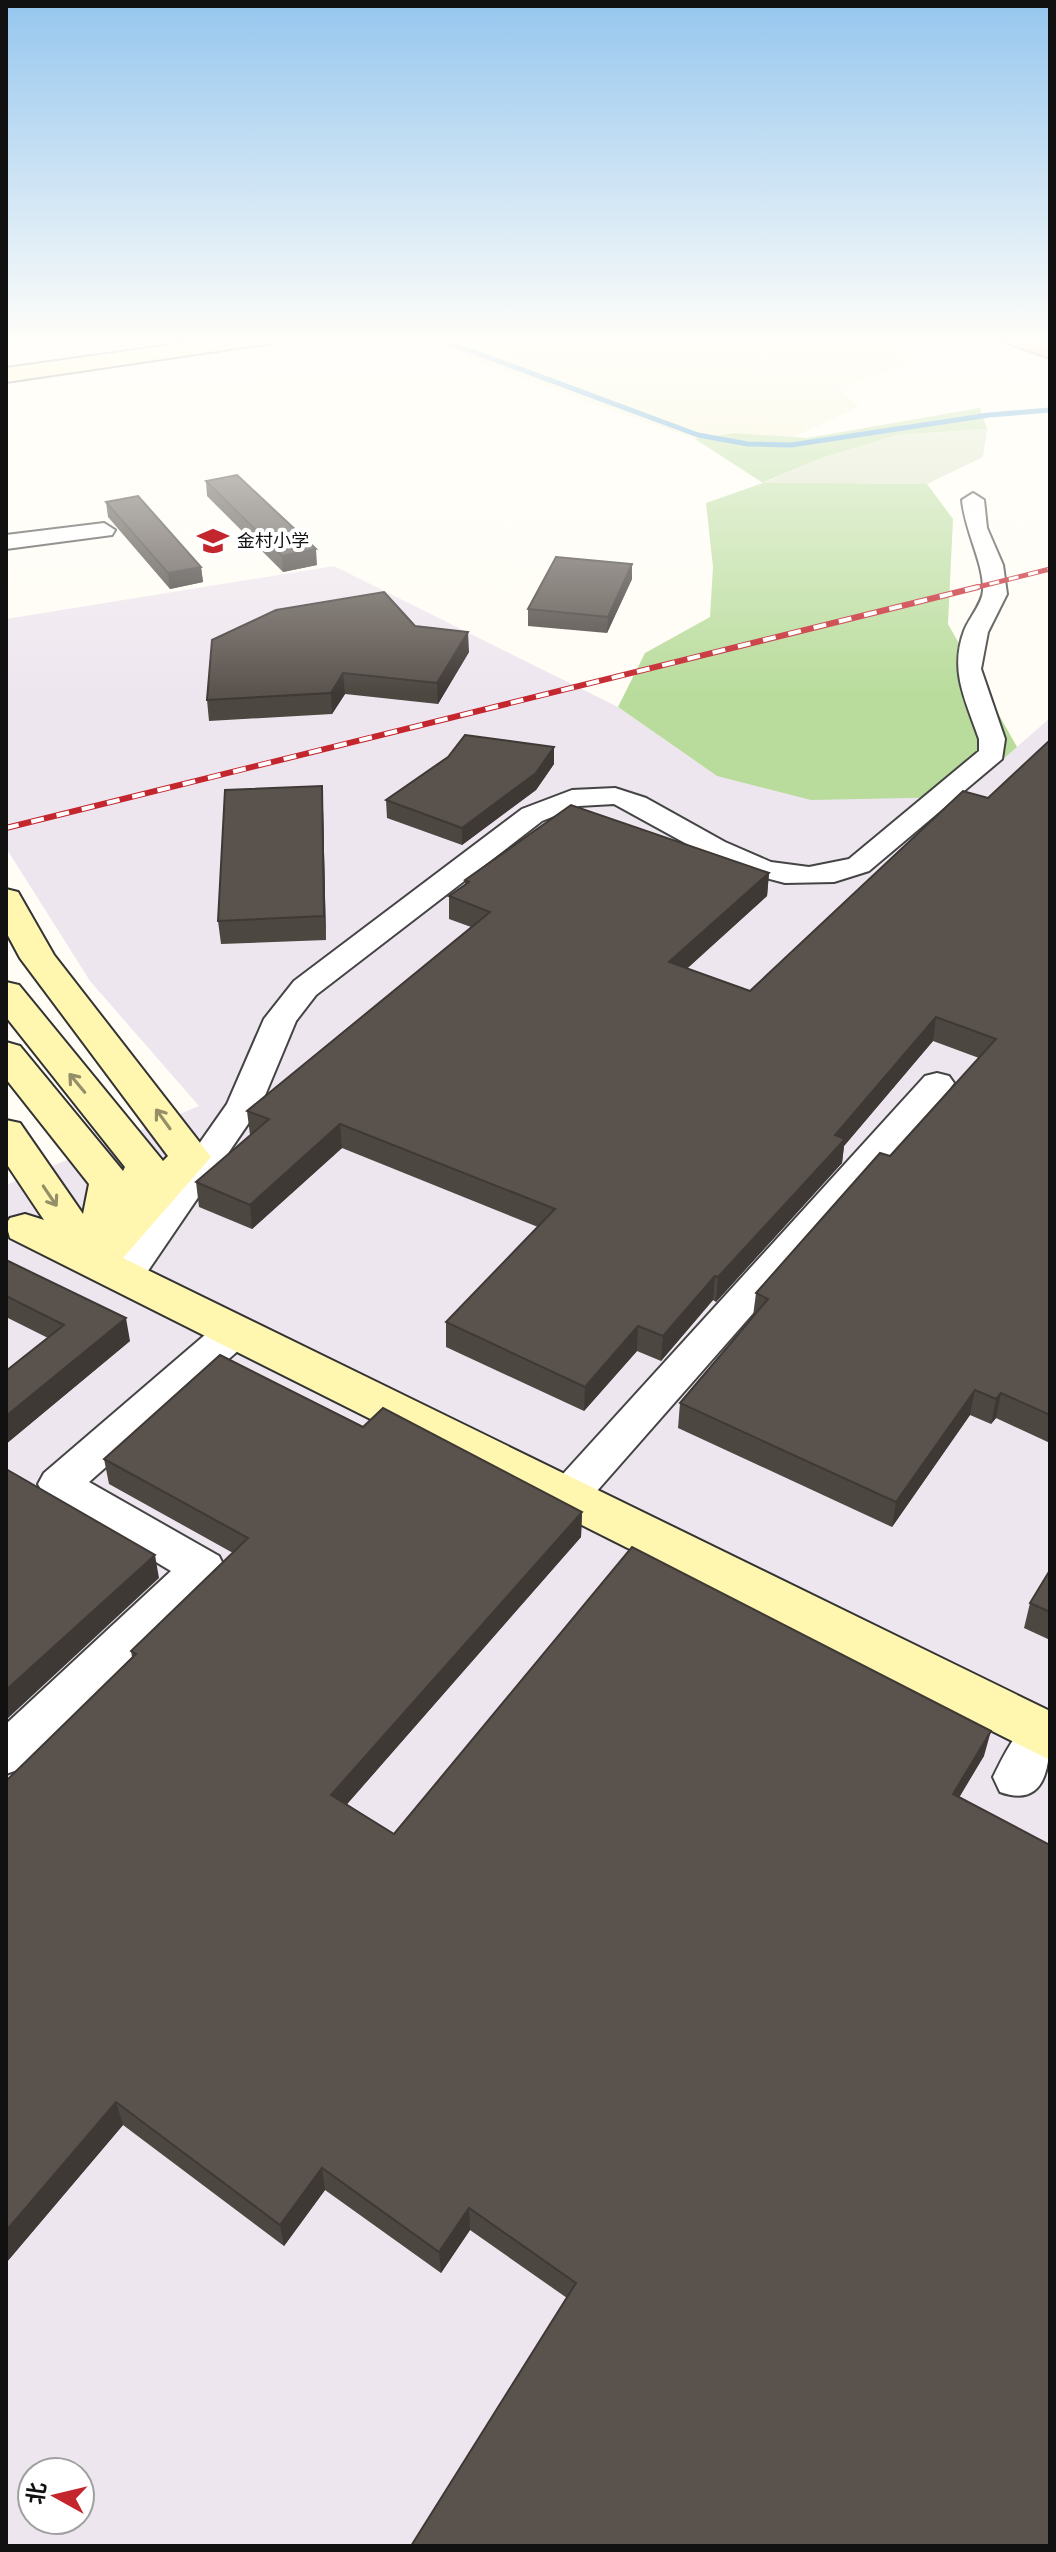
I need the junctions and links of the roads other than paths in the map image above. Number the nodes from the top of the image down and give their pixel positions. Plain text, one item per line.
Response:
1 (973, 500) dead end
2 (104, 530) dead end
3 (6, 542) edge
4 (6, 899) edge
5 (6, 993) edge
6 (6, 1054) edge
7 (937, 1083) dead end
8 (6, 1132) edge
9 (25, 1228) dead end
10 (109, 1270) junction
11 (234, 1332) junction
12 (567, 1497) junction
13 (1047, 1736) edge
14 (6, 1754) edge
15 (1017, 1777) dead end

1 - 10 street
2 - 3 street
10 -> 4 street
10 -> 5 street
6 - 10 street
7 - 12 street
8 -> 10 street
9 - 10 street
10 - 11 street
11 - 12 street
11 - 14 street
12 - 13 street
13 - 15 street

